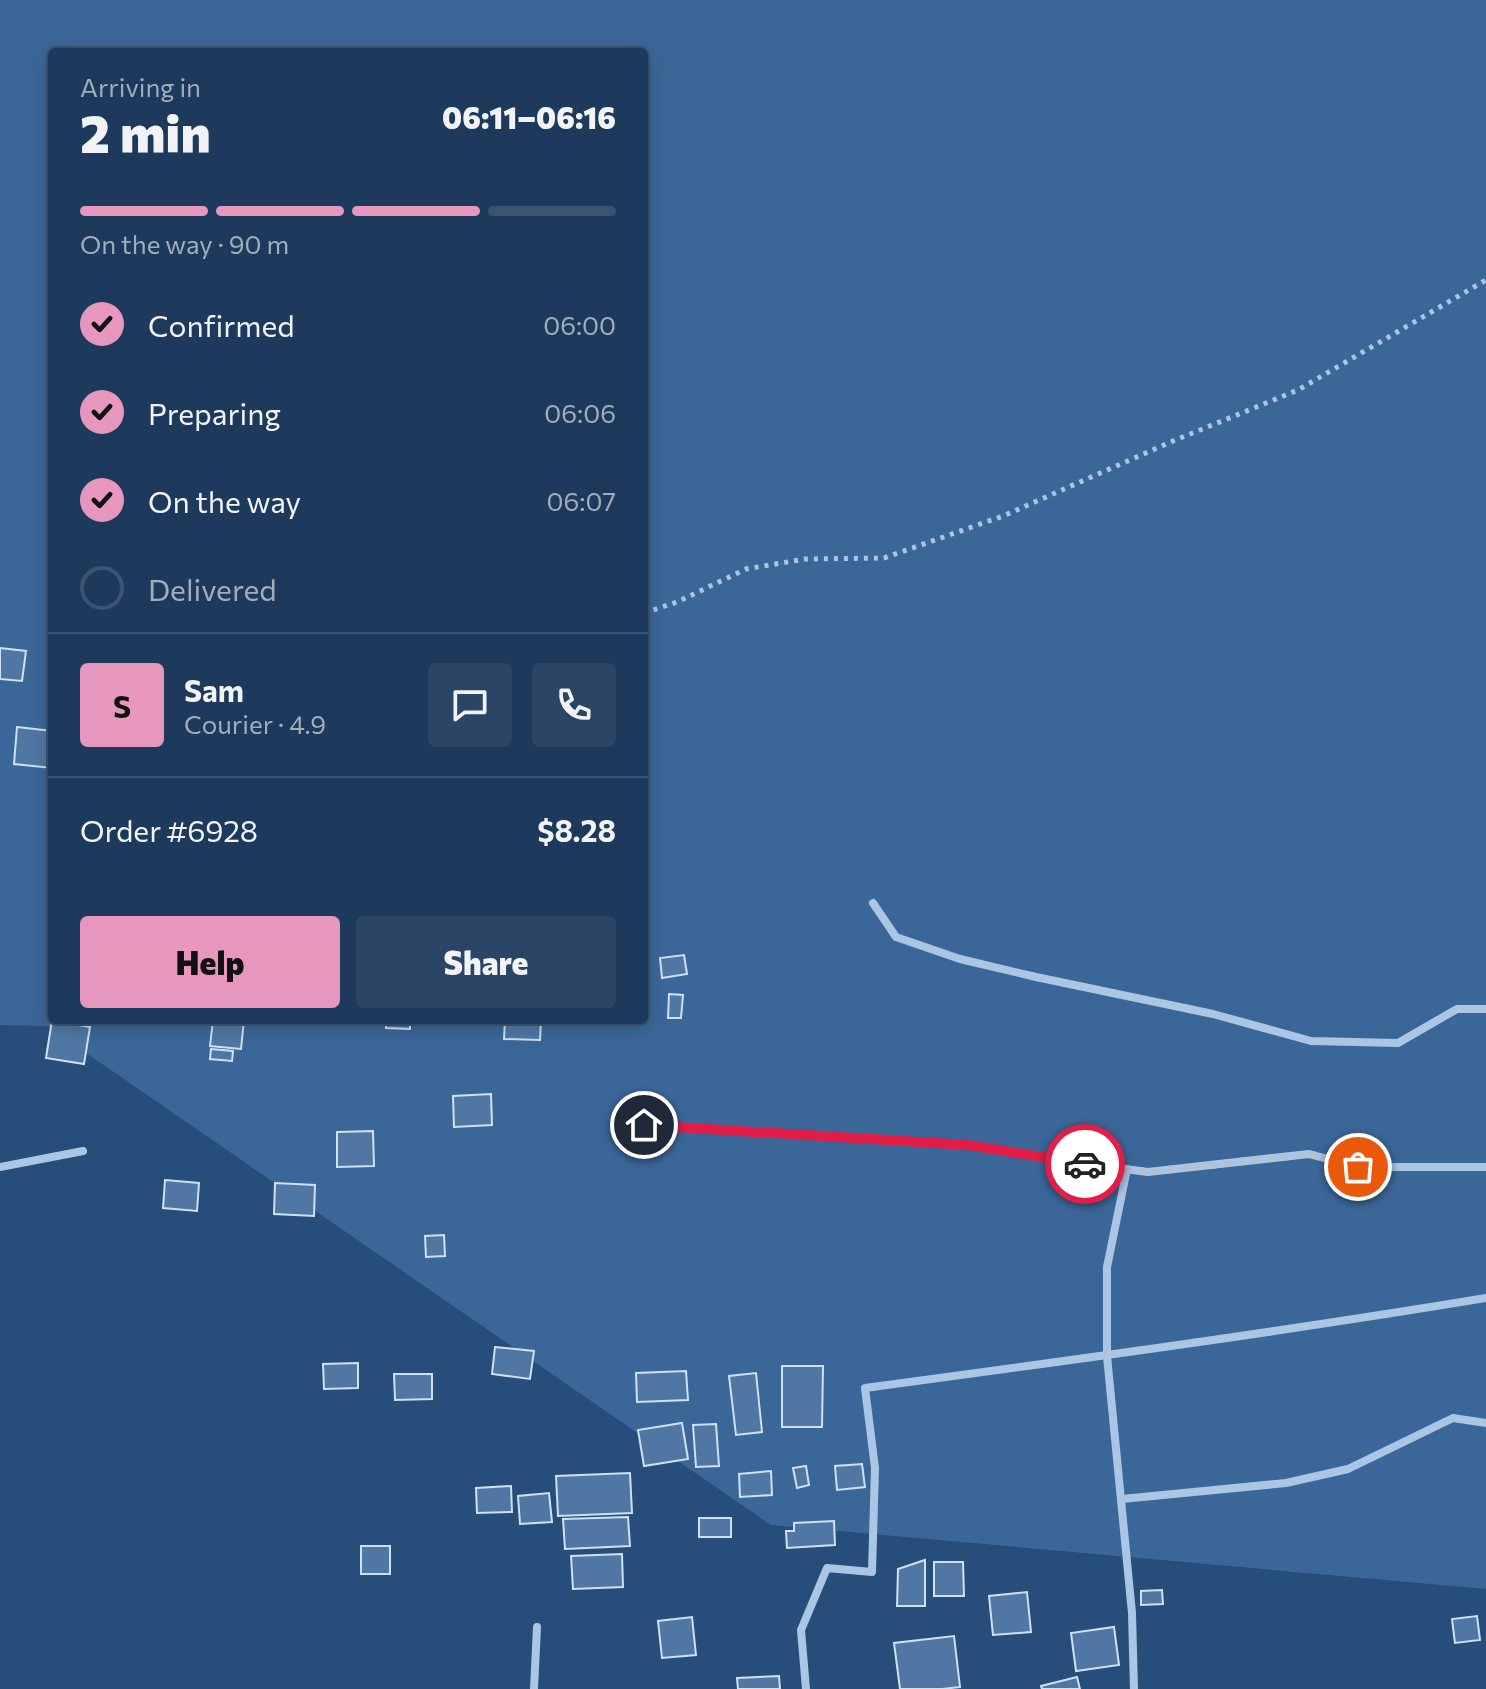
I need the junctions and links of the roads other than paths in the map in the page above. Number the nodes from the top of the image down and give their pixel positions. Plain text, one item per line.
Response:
1 (873, 903) dead end
2 (1486, 1009) edge
3 (644, 1125) dead end
4 (83, 1151) dead end
5 (0, 1167) edge
6 (1486, 1167) edge
7 (1127, 1169) junction
8 (1486, 1298) edge
9 (1107, 1356) junction
10 (1486, 1423) edge
11 (1122, 1499) junction
12 (537, 1627) dead end
13 (534, 1689) edge
14 (806, 1689) edge
15 (1134, 1689) edge

1 - 2 street
3 - 7 street
4 - 5 street
6 - 7 street
7 - 9 street
8 - 9 street
9 - 11 street
9 - 14 street
10 - 11 street
11 - 15 street
12 - 13 street

